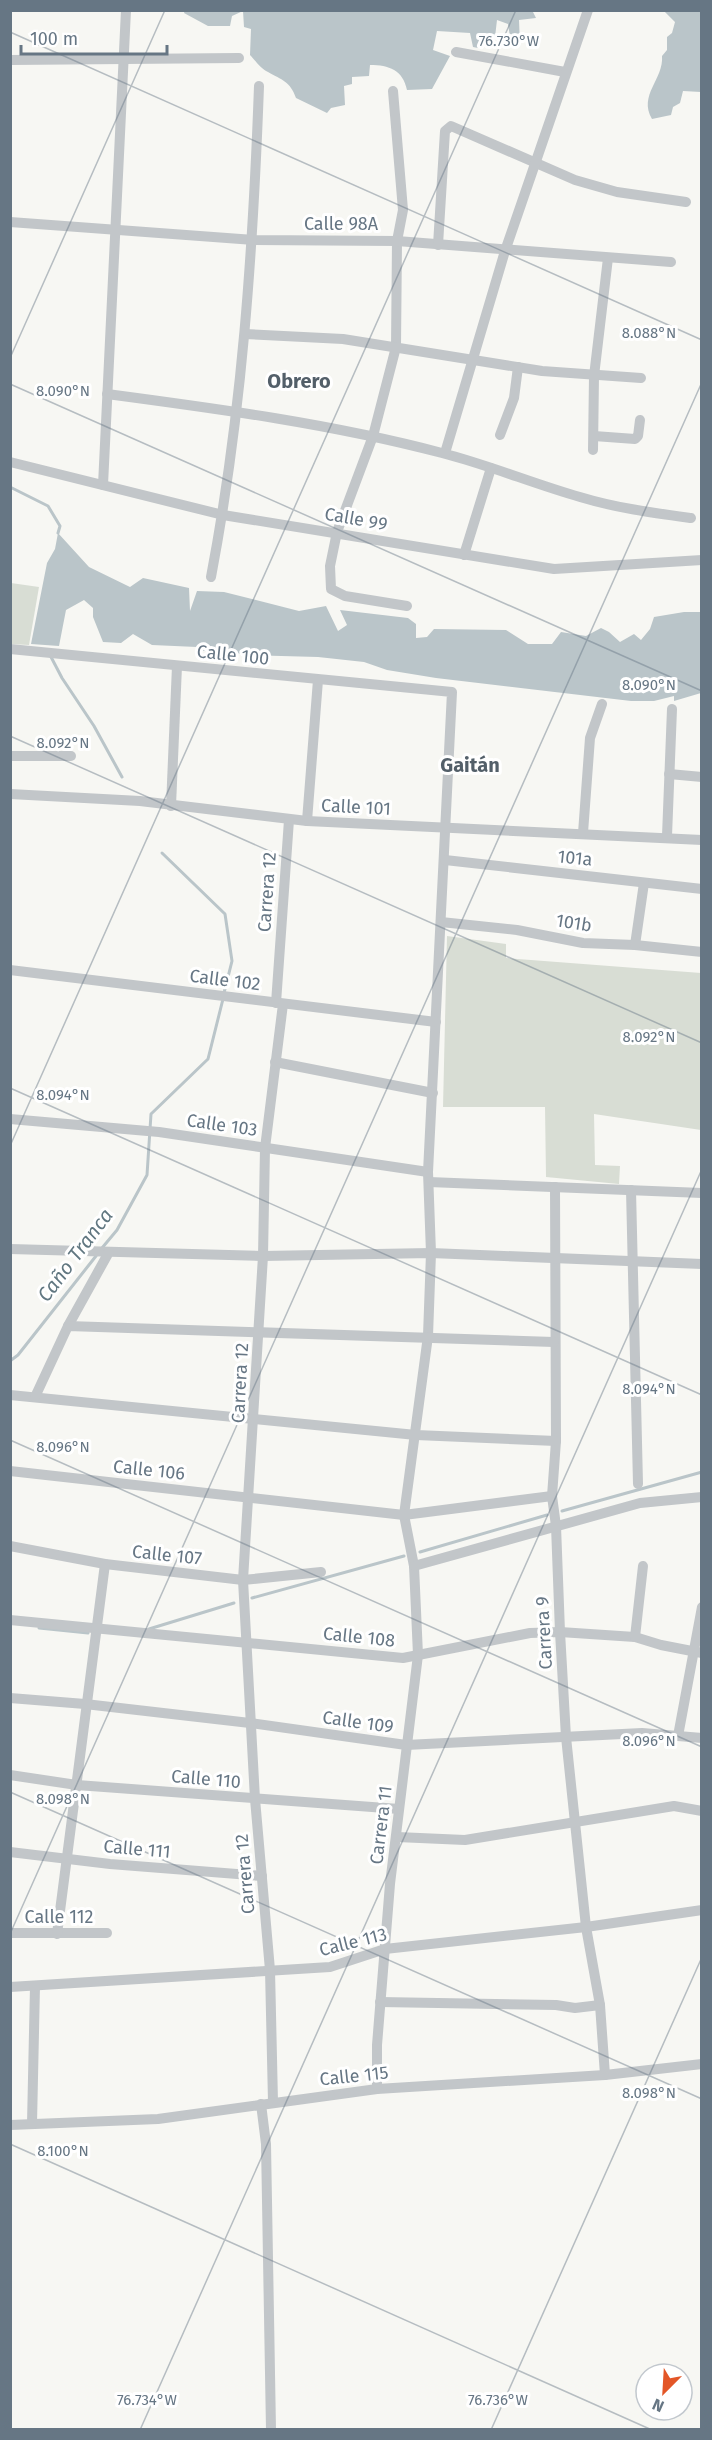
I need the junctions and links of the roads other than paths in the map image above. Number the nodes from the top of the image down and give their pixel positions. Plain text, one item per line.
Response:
1 (126, 10) edge
2 (588, 10) edge
3 (456, 52) dead end
4 (239, 58) dead end
5 (123, 59) junction
6 (10, 60) edge
7 (565, 72) junction
8 (259, 86) dead end
9 (393, 91) dead end
10 (535, 164) junction
11 (686, 202) dead end
12 (10, 222) edge
13 (115, 230) junction
14 (254, 240) junction
15 (397, 241) junction
16 (438, 245) junction
17 (505, 250) junction
18 (608, 258) junction
19 (671, 262) dead end
20 (245, 334) junction
21 (396, 348) junction
22 (474, 360) junction
23 (518, 367) junction
24 (594, 376) junction
25 (641, 378) dead end
26 (107, 394) junction
27 (239, 411) junction
28 (640, 420) dead end
29 (500, 435) dead end
30 (373, 436) junction
31 (594, 436) junction
32 (593, 450) dead end
33 (445, 453) junction
34 (10, 462) edge
35 (490, 468) junction
36 (103, 485) junction
37 (223, 515) junction
38 (691, 519) dead end
39 (337, 532) junction
40 (464, 555) junction
41 (702, 560) edge
42 (211, 577) dead end
43 (407, 606) dead end
44 (10, 649) edge
45 (177, 666) junction
46 (318, 680) junction
47 (452, 692) joint
48 (602, 704) dead end
49 (672, 710) dead end
50 (10, 756) edge
51 (71, 756) dead end
52 (669, 774) junction
53 (702, 777) edge
54 (10, 794) edge
55 (171, 806) junction
56 (289, 820) junction
57 (307, 822) junction
58 (446, 828) junction
59 (582, 833) junction
60 (667, 836) junction
61 (702, 840) edge
62 (446, 860) junction
63 (644, 883) junction
64 (702, 889) edge
65 (441, 922) junction
66 (634, 945) junction
67 (702, 952) edge
68 (10, 970) edge
69 (279, 1003) junction
70 (436, 1022) junction
71 (275, 1062) junction
72 (432, 1093) junction
73 (10, 1119) edge
74 (266, 1148) junction
75 (429, 1177) junction
76 (555, 1187) junction
77 (631, 1190) junction
78 (702, 1193) edge
79 (10, 1249) edge
80 (106, 1252) junction
81 (431, 1253) junction
82 (263, 1256) junction
83 (554, 1258) junction
84 (632, 1261) junction
85 (702, 1264) edge
86 (68, 1326) junction
87 (259, 1331) junction
88 (428, 1336) junction
89 (554, 1342) junction
90 (10, 1395) edge
91 (35, 1397) junction
92 (255, 1417) junction
93 (416, 1435) junction
94 (556, 1441) junction
95 (10, 1472) edge
96 (638, 1484) dead end
97 (552, 1496) junction
98 (702, 1497) edge
99 (248, 1498) junction
100 (405, 1515) junction
101 (556, 1526) junction
102 (10, 1546) edge
103 (105, 1564) junction
104 (414, 1566) junction
105 (643, 1566) dead end
106 (321, 1572) dead end
107 (243, 1580) junction
108 (702, 1607) edge
109 (10, 1620) edge
110 (97, 1627) junction
111 (560, 1632) junction
112 (635, 1637) junction
113 (247, 1643) junction
114 (698, 1651) edge
115 (418, 1655) junction
116 (10, 1698) edge
117 (85, 1704) junction
118 (250, 1723) junction
119 (678, 1736) junction
120 (566, 1737) junction
121 (702, 1738) edge
122 (406, 1745) junction
123 (10, 1775) edge
124 (76, 1785) junction
125 (255, 1799) junction
126 (399, 1809) junction
127 (702, 1811) edge
128 (576, 1821) junction
129 (397, 1838) junction
130 (10, 1852) edge
131 (66, 1858) junction
132 (262, 1876) junction
133 (702, 1910) edge
134 (586, 1927) junction
135 (10, 1933) edge
136 (107, 1933) dead end
137 (57, 1934) junction
138 (385, 1949) junction
139 (270, 1970) junction
140 (35, 1986) junction
141 (10, 1987) edge
142 (380, 2002) junction
143 (600, 2005) junction
144 (702, 2064) edge
145 (605, 2075) junction
146 (377, 2089) junction
147 (273, 2102) junction
148 (261, 2103) junction
149 (32, 2124) junction
150 (10, 2125) edge
151 (271, 2430) edge

1 - 5 street
2 - 7 street
3 - 7 street
4 - 5 street
5 - 6 street
5 - 13 street
7 - 10 street
8 - 14 street
9 - 15 street
10 - 11 street
10 - 16 street
10 - 17 street
12 - 13 street, Calle 98A
13 - 14 street, Calle 98A
13 - 26 street
14 - 15 street, Calle 98A
14 - 20 street
15 - 16 street, Calle 98A
15 - 21 street
16 - 17 street, Calle 98A
17 - 18 street, Calle 98A
17 - 22 street
18 - 19 street, Calle 98A
18 - 24 street
20 - 21 street
20 - 27 street
21 - 22 street
21 - 30 street
22 - 23 street
22 - 33 street
23 - 24 street
23 - 29 street
24 - 25 street
24 - 31 street
26 - 27 street
26 - 36 street
27 - 30 street
27 - 37 street
28 - 31 street
30 - 33 street
30 - 39 street
31 - 32 street
33 - 35 street
34 - 36 street, Calle 99
35 - 38 street
35 - 40 street
36 - 37 street, Calle 99
37 - 39 street, Calle 99
37 - 42 street
39 - 40 street, Calle 99
39 - 43 street
40 - 41 street, Calle 99
44 - 45 street, Calle 100
45 - 46 street, Calle 100
45 - 55 street
46 - 47 street, Calle 100
46 - 57 street
47 - 58 street, Carrera 11
48 - 59 street
49 - 52 street
50 - 51 street
52 - 53 street
52 - 60 street
54 - 55 street, Calle 101
55 - 56 street, Calle 101
56 - 57 street, Calle 101
56 - 69 street, Carrera 12
57 - 58 street, Calle 101
58 - 59 street, Calle 101
58 - 62 street, Carrera 11
59 - 60 street, Calle 101
60 - 61 street, Calle 101
62 - 63 street, 101a
62 - 65 street, Carrera 11
63 - 64 street, 101a
63 - 66 street
65 - 66 street, 101b
65 - 70 street, Carrera 11
66 - 67 street, 101b
68 - 69 street, Calle 102
69 - 70 street, Calle 102
69 - 71 street, Carrera 12
70 - 72 street, Carrera 11
71 - 72 street
71 - 74 street, Carrera 12
72 - 75 street, Carrera 11
73 - 74 street, Calle 103
74 - 75 street, Calle 103
74 - 82 street, Carrera 12
75 - 76 street, Calle 103
75 - 81 street, Carrera 11
76 - 77 street, Calle 103
76 - 83 street, Carrera 9
77 - 78 street, Calle 103
77 - 84 street
79 - 80 street
80 - 82 street
80 - 86 street
81 - 82 street
81 - 83 street
81 - 88 street, Carrera 11
82 - 87 street, Carrera 12
83 - 84 street
83 - 89 street, Carrera 9
84 - 85 street
84 - 96 street
86 - 87 street
86 - 91 street
87 - 88 street
87 - 92 street, Carrera 12
88 - 89 street
88 - 93 street, Carrera 11
89 - 94 street, Carrera 9
90 - 91 street
91 - 92 street
92 - 93 street
92 - 99 street, Carrera 12
93 - 94 street
93 - 100 street, Carrera 11
94 - 97 street, Carrera 9
95 - 99 street, Calle 106
97 - 100 street, Calle 106
97 - 101 street, Carrera 9
98 - 101 street
99 - 100 street, Calle 106
99 - 107 street, Carrera 12
100 - 104 street, Carrera 11
101 - 104 street
101 - 111 street, Carrera 9
102 - 103 street, Calle 107
103 - 107 street, Calle 107
103 - 110 street
104 - 115 street, Carrera 11
105 - 112 street
106 - 107 street, Calle 107
107 - 113 street, Carrera 12
108 - 114 street
109 - 110 street, Calle 108
110 - 113 street, Calle 108
110 - 117 street
111 - 112 street, Calle 108
111 - 115 street, Calle 108
111 - 120 street, Carrera 9
112 - 114 street, Calle 108
113 - 115 street, Calle 108
113 - 118 street, Carrera 12
114 - 119 street
115 - 122 street, Carrera 11
116 - 117 street, Calle 109
117 - 118 street, Calle 109
117 - 124 street
118 - 122 street, Calle 109
118 - 125 street, Carrera 12
119 - 120 street, Calle 109
119 - 121 street, Calle 109
120 - 122 street, Calle 109
120 - 128 street, Carrera 9
122 - 126 street, Carrera 11
123 - 124 street, Calle 110
124 - 125 street, Calle 110
124 - 131 street
125 - 126 street, Calle 110
125 - 132 street, Carrera 12
126 - 129 street, Carrera 11
127 - 128 street
128 - 129 street
128 - 134 street, Carrera 9
129 - 138 street, Carrera 11
130 - 131 street, Calle 111
131 - 132 street, Calle 111
131 - 137 street
132 - 139 street, Carrera 12
133 - 134 street, Calle 113
134 - 138 street, Calle 113
134 - 143 street, Carrera 9
135 - 137 street, Calle 112
136 - 137 street, Calle 112
138 - 139 street, Calle 113
138 - 142 street, Carrera 11
139 - 140 street, Calle 113
139 - 147 street, Carrera 12
140 - 141 street, Calle 113
140 - 149 street
142 - 143 street
142 - 146 street, Carrera 11
143 - 145 street, Carrera 9
144 - 145 street, Calle 115
145 - 146 street, Calle 115
146 - 147 street, Calle 115
147 - 148 street, Calle 115
148 - 149 street, Calle 115
148 - 151 street
149 - 150 street, Calle 115

